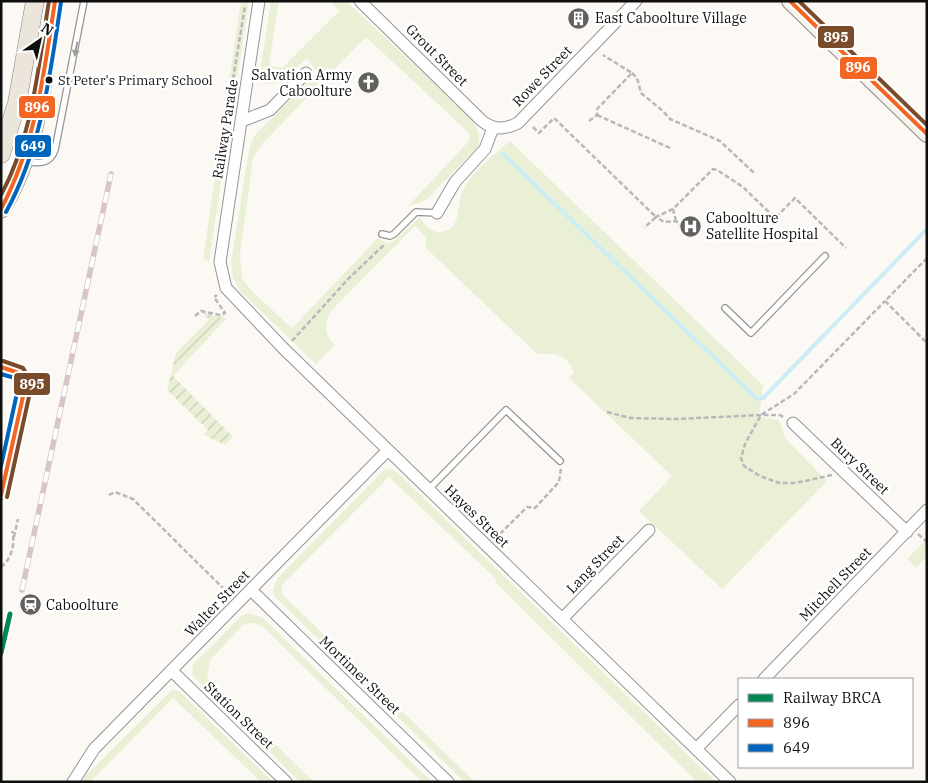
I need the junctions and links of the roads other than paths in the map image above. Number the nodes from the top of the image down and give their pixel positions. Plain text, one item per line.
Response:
1 (35, 1) edge
2 (55, 1) edge
3 (84, 1) edge
4 (259, 1) edge
5 (636, 1) edge
6 (790, 1) edge
7 (366, 3) edge
8 (306, 73) dead end
9 (242, 121) junction
10 (493, 128) junction
11 (927, 134) edge
12 (1, 154) edge
13 (25, 161) junction
14 (1, 209) edge
15 (437, 213) joint
16 (382, 234) dead end
17 (825, 256) dead end
18 (220, 262) joint
19 (725, 308) dead end
20 (2, 368) edge
21 (793, 423) road end
22 (388, 450) junction
23 (560, 461) road end
24 (428, 490) junction
25 (1, 496) edge
26 (927, 510) edge
27 (649, 530) dead end
28 (907, 532) junction
29 (251, 590) junction
30 (563, 618) junction
31 (172, 670) junction
32 (765, 678) edge
33 (738, 706) edge
34 (696, 749) junction
35 (73, 782) edge
36 (286, 782) edge
37 (448, 782) edge
38 (730, 782) edge

1 - 12 main road
2 - 13 main road
3 -> 13 lane
4 - 9 street, Railway Parade
5 - 10 street, Rowe Street
6 - 11 main road
7 - 10 street, Grout Street
8 - 9 street
9 - 18 street, Railway Parade
10 - 15 street
13 - 14 main road
15 - 16 lane
17 - 19 lane
18 - 22 street, Hayes Street
20 - 25 lane
21 - 28 street, Bury Street
22 - 24 street, Hayes Street
22 - 29 street, Walter Street
23 - 24 lane
24 - 30 street, Hayes Street
26 - 28 street, Mitchell Street
27 - 30 street, Lang Street
28 - 32 street, Mitchell Street
29 - 31 street, Walter Street
29 - 37 street, Mortimer Street
30 - 34 street, Hayes Street
31 - 35 street, Walter Street
31 - 36 street, Station Street
33 - 34 street
34 - 38 street, Hayes Street

